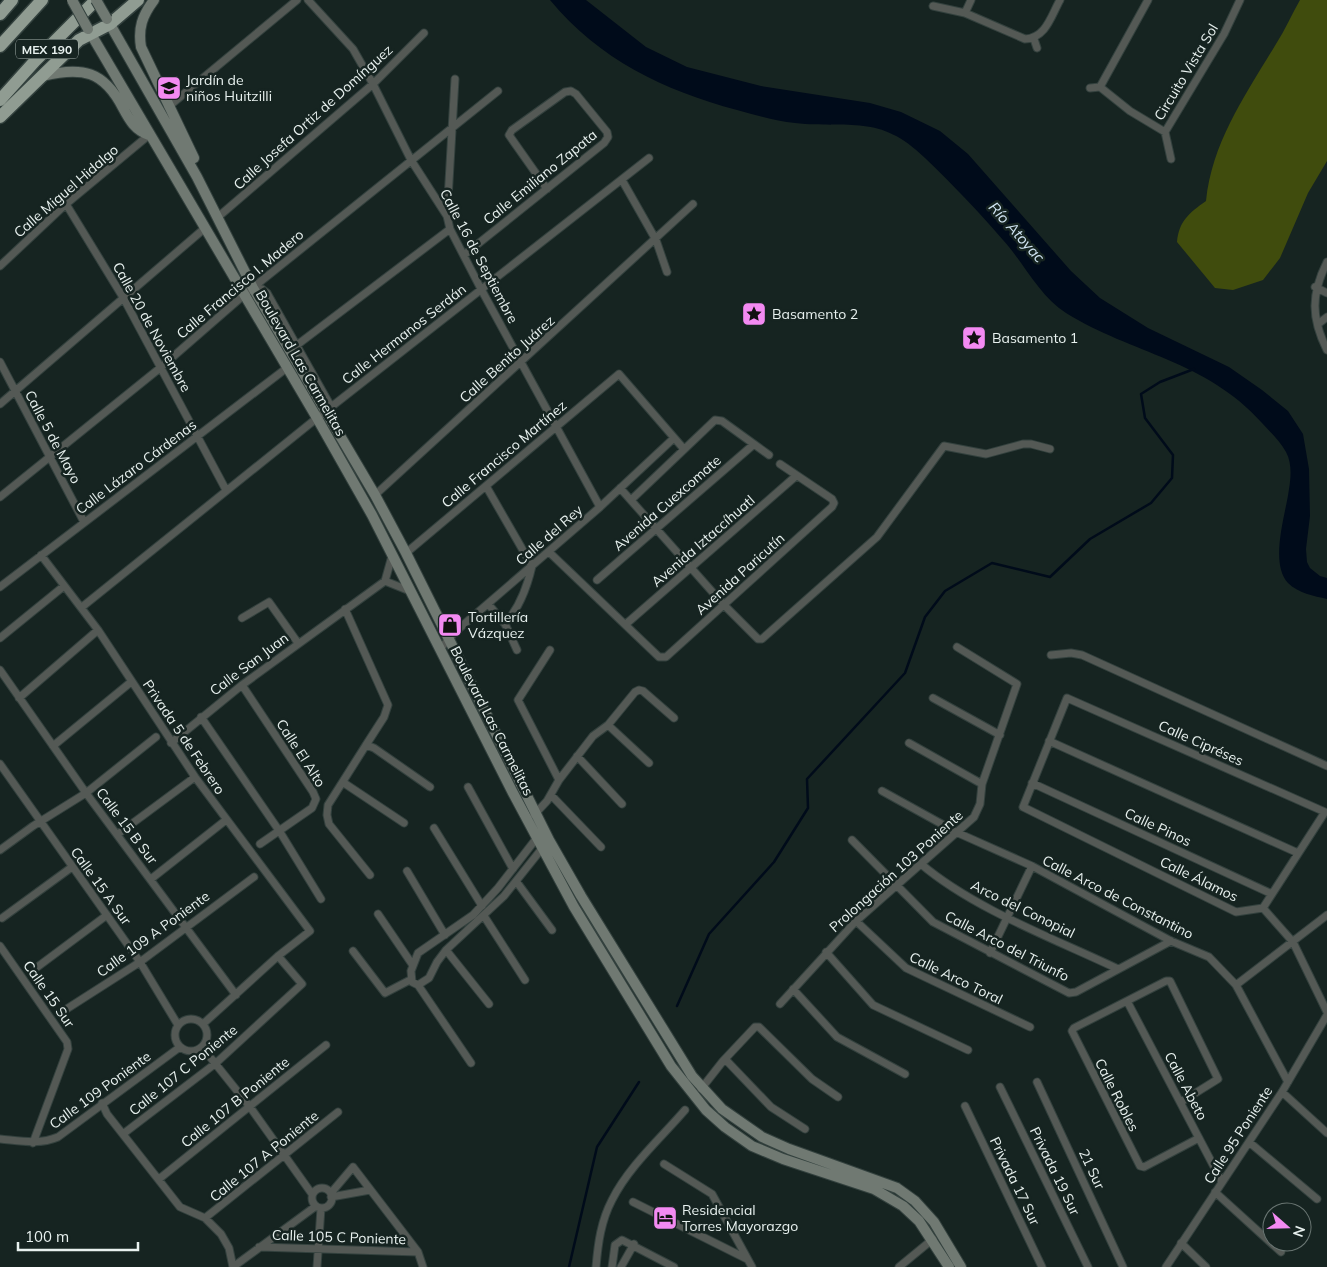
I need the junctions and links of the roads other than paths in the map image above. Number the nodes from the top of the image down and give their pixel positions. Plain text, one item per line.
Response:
1 (7, 0) edge
2 (12, 0) edge
3 (42, 0) edge
4 (72, 0) edge
5 (96, 0) edge
6 (138, 0) edge
7 (154, 0) edge
8 (297, 0) edge
9 (308, 0) edge
10 (972, 0) edge
11 (1060, 0) edge
12 (1148, 0) edge
13 (1240, 0) edge
14 (933, 6) dead end
15 (0, 13) edge
16 (965, 13) junction
17 (108, 22) junction
18 (89, 32) junction
19 (424, 34) dead end
20 (1034, 39) junction
21 (0, 46) edge
22 (1037, 48) dead end
23 (43, 76) junction
24 (455, 79) dead end
25 (373, 84) junction
26 (1100, 87) junction
27 (1090, 88) dead end
28 (498, 91) dead end
29 (0, 100) edge
30 (168, 107) junction
31 (0, 117) edge
32 (452, 127) junction
33 (1165, 132) junction
34 (149, 136) junction
35 (649, 158) dead end
36 (1171, 159) dead end
37 (411, 160) junction
38 (197, 177) junction
39 (622, 180) junction
40 (546, 189) junction
41 (66, 204) junction
42 (693, 204) dead end
43 (447, 216) junction
44 (218, 217) junction
45 (205, 228) junction
46 (450, 229) junction
47 (656, 240) junction
48 (464, 255) junction
49 (1327, 262) edge
50 (0, 266) edge
51 (667, 272) dead end
52 (1315, 287) junction
53 (481, 289) junction
54 (249, 291) junction
55 (1327, 293) edge
56 (124, 299) junction
57 (1327, 316) edge
58 (1318, 324) junction
59 (297, 345) junction
60 (1327, 350) edge
61 (0, 362) edge
62 (522, 362) junction
63 (288, 367) junction
64 (160, 368) junction
65 (15, 391) junction
66 (0, 404) edge
67 (321, 415) junction
68 (555, 427) junction
69 (196, 437) junction
70 (674, 438) junction
71 (753, 445) junction
72 (683, 448) junction
73 (1050, 449) dead end
74 (769, 455) dead end
75 (49, 458) junction
76 (780, 464) dead end
77 (796, 476) junction
78 (486, 486) junction
79 (620, 488) junction
80 (226, 490) junction
81 (375, 495) junction
82 (0, 497) edge
83 (632, 499) junction
84 (600, 506) junction
85 (84, 522) junction
86 (657, 528) junction
87 (549, 552) junction
88 (406, 553) junction
89 (42, 555) junction
90 (392, 555) junction
91 (532, 566) junction
92 (691, 567) junction
93 (597, 580) dead end
94 (385, 581) junction
95 (64, 586) junction
96 (0, 587) edge
97 (410, 591) junction
98 (489, 605) junction
99 (724, 605) junction
100 (82, 607) junction
101 (345, 609) junction
102 (242, 618) dead end
103 (505, 624) junction
104 (626, 624) junction
105 (98, 630) junction
106 (0, 638) edge
107 (448, 640) junction
108 (298, 643) junction
109 (957, 647) dead end
110 (440, 649) junction
111 (517, 650) dead end
112 (550, 650) dead end
113 (1051, 655) dead end
114 (0, 670) edge
115 (131, 682) junction
116 (242, 685) junction
117 (19, 698) junction
118 (933, 698) dead end
119 (201, 717) junction
120 (674, 718) dead end
121 (608, 724) junction
122 (1000, 735) junction
123 (156, 736) dead end
124 (1049, 741) junction
125 (172, 743) junction
126 (909, 743) dead end
127 (366, 745) junction
128 (53, 746) junction
129 (577, 756) junction
130 (649, 763) dead end
131 (1327, 766) edge
132 (1, 769) edge
133 (195, 777) junction
134 (559, 780) junction
135 (344, 783) junction
136 (1032, 783) junction
137 (982, 784) junction
138 (430, 787) dead end
139 (468, 787) dead end
140 (882, 791) dead end
141 (86, 793) junction
142 (551, 795) junction
143 (622, 804) dead end
144 (536, 813) junction
145 (226, 820) junction
146 (40, 821) junction
147 (528, 821) junction
148 (404, 823) dead end
149 (434, 828) dead end
150 (280, 832) junction
151 (540, 833) junction
152 (958, 833) junction
153 (118, 834) junction
154 (852, 840) dead end
155 (546, 843) junction
156 (260, 844) dead end
157 (601, 847) dead end
158 (0, 850) edge
159 (1298, 853) junction
160 (921, 864) junction
161 (1032, 866) junction
162 (72, 867) junction
163 (514, 869) junction
164 (407, 871) dead end
165 (370, 875) dead end
166 (254, 877) dead end
167 (151, 879) junction
168 (516, 881) junction
169 (896, 885) junction
170 (1272, 894) junction
171 (321, 900) dead end
172 (482, 906) junction
173 (1264, 908) junction
174 (378, 914) dead end
175 (107, 915) junction
176 (1327, 915) edge
177 (484, 916) junction
178 (1008, 916) junction
179 (2, 918) dead end
180 (856, 921) junction
181 (186, 926) junction
182 (552, 930) dead end
183 (445, 935) junction
184 (1171, 941) junction
185 (1293, 942) junction
186 (0, 946) edge
187 (446, 950) junction
188 (353, 951) dead end
189 (826, 952) junction
190 (990, 953) junction
191 (278, 956) junction
192 (140, 962) junction
193 (412, 964) junction
194 (36, 968) dead end
195 (1118, 969) junction
196 (410, 980) junction
197 (525, 980) dead end
198 (418, 985) junction
199 (1236, 985) junction
200 (793, 989) junction
201 (236, 995) junction
202 (1127, 1001) junction
203 (489, 1004) dead end
204 (780, 1004) dead end
205 (65, 1010) dead end
206 (1327, 1013) edge
207 (203, 1024) junction
208 (178, 1026) junction
209 (1030, 1027) dead end
210 (326, 1045) dead end
211 (180, 1047) junction
212 (202, 1047) junction
213 (968, 1050) dead end
214 (725, 1060) junction
215 (216, 1063) junction
216 (471, 1063) dead end
217 (905, 1074) dead end
218 (1037, 1082) dead end
219 (1288, 1082) junction
220 (1000, 1086) dead end
221 (701, 1089) junction
222 (1282, 1092) junction
223 (838, 1098) dead end
224 (1181, 1102) junction
225 (102, 1104) junction
226 (250, 1106) junction
227 (965, 1106) dead end
228 (685, 1110) dead end
229 (338, 1112) dead end
230 (806, 1129) dead end
231 (1327, 1133) edge
232 (123, 1134) junction
233 (1200, 1138) junction
234 (0, 1139) edge
235 (1249, 1142) junction
236 (33, 1143) junction
237 (286, 1156) junction
238 (664, 1164) dead end
239 (159, 1179) junction
240 (1222, 1182) junction
241 (370, 1190) junction
242 (1215, 1192) junction
243 (312, 1194) junction
244 (331, 1195) junction
245 (1317, 1199) dead end
246 (633, 1202) dead end
247 (318, 1207) junction
248 (923, 1217) junction
249 (205, 1218) junction
250 (1262, 1235) edge
251 (933, 1239) junction
252 (1181, 1243) junction
253 (634, 1244) junction
254 (259, 1247) junction
255 (318, 1250) junction
256 (418, 1252) junction
257 (747, 1259) junction
258 (233, 1267) edge
259 (317, 1267) edge
260 (423, 1267) edge
261 (596, 1267) edge
262 (612, 1267) edge
263 (620, 1267) edge
264 (674, 1267) edge
265 (752, 1267) edge
266 (899, 1267) edge
267 (948, 1267) edge
268 (961, 1267) edge
269 (1042, 1267) edge
270 (1088, 1267) edge
271 (1123, 1267) edge
272 (1166, 1267) edge
273 (1206, 1267) edge

1 - 15 main road
2 - 15 highway
3 - 21 highway, MEX 190
4 - 18 main road, Boulevard Las Carmelitas, bridge
5 - 17 main road, Boulevard Las Carmelitas, bridge
5 - 29 highway, MEX 190
6 - 17 highway
7 - 30 main road
8 - 30 street
9 - 25 street, Calle 16 de Septiembre
10 - 16 street
11 - 20 street
12 - 26 street
13 - 33 street, Circuito Vista Sol
14 - 16 street
16 - 20 street
17 - 18 highway
17 - 38 main road, Boulevard Las Carmelitas
18 - 23 highway
18 - 34 main road, Boulevard Las Carmelitas
19 - 25 street, Calle Josefa Ortiz de Domínguez
20 - 22 street
23 - 31 highway
23 - 34 main road
24 - 32 street
25 - 37 street, Calle 16 de Septiembre
25 - 44 street, Calle Josefa Ortiz de Domínguez
26 - 27 street
26 - 33 street, Circuito Vista Sol
28 - 32 street, Calle Francisco I. Madero
30 - 38 main road
32 - 37 street, Calle Francisco I. Madero
32 - 43 street
33 - 36 street
34 - 41 street, Calle Miguel Hidalgo
34 - 45 main road, Boulevard Las Carmelitas
35 - 39 street, Calle Hermanos Serdán
37 - 43 street, Calle 16 de Septiembre
37 - 54 street, Calle Francisco I. Madero
38 - 44 main road, Boulevard Las Carmelitas
39 - 47 street
39 - 53 street, Calle Hermanos Serdán
40 - 40 street, Calle Emiliano Zapata
40 - 48 street, Calle Emiliano Zapata
41 - 50 street, Calle Miguel Hidalgo
41 - 56 street, Calle 20 de Noviembre
42 - 47 street, Calle Benito Juárez
43 - 46 street, Calle 16 de Septiembre
44 - 54 main road, Boulevard Las Carmelitas
45 - 54 main road, Boulevard Las Carmelitas
45 - 56 street
46 - 48 street, Calle 16 de Septiembre
46 - 59 street
47 - 51 street
47 - 62 street, Calle Benito Juárez
48 - 53 street, Calle 16 de Septiembre
49 - 52 street
52 - 55 street
52 - 58 street
53 - 62 street, Calle 16 de Septiembre
53 - 67 street, Calle Hermanos Serdán
54 - 59 street, Boulevard Las Carmelitas
54 - 63 main road, Boulevard Las Carmelitas
54 - 64 street, Calle Francisco I. Madero
54 - 67 main road, Boulevard Las Carmelitas
56 - 64 street, Calle 20 de Noviembre
56 - 65 street
57 - 58 street
58 - 60 street
59 - 67 street, Boulevard Las Carmelitas
61 - 65 street, Calle 5 de Mayo
62 - 68 street, Calle 16 de Septiembre
62 - 81 street, Calle Benito Juárez
63 - 67 main road, Boulevard Las Carmelitas
63 - 69 street, Calle Lázaro Cárdenas
64 - 69 street, Calle 20 de Noviembre
64 - 75 street, Calle Francisco I. Madero
65 - 66 street
65 - 75 street, Calle 5 de Mayo
67 - 80 street, Calle Hermanos Serdán
67 - 81 main road, Boulevard Las Carmelitas
67 - 90 main road, Boulevard Las Carmelitas
68 - 70 street, Calle Francisco Martínez
68 - 78 street, Calle Francisco Martínez
68 - 84 street, Calle 16 de Septiembre
69 - 80 street, Calle 20 de Noviembre
69 - 85 street, Calle Lázaro Cárdenas
70 - 72 street
70 - 79 street, Calle del Rey
71 - 72 street
71 - 74 street
71 - 86 street, Avenida Cuexcomate
72 - 83 street
73 - 99 street
75 - 82 street, Calle Francisco I. Madero
75 - 85 street, Calle 5 de Mayo
76 - 77 street
77 - 92 street, Avenida Iztaccíhuatl
77 - 99 street, Avenida Paricutín
78 - 88 street, Calle Francisco Martínez
78 - 91 street
79 - 83 street
79 - 84 street, Calle del Rey
80 - 100 street, Calle Hermanos Serdán
81 - 88 main road, Boulevard Las Carmelitas
83 - 86 street
84 - 87 street, Calle del Rey
85 - 89 street, Calle Lázaro Cárdenas
86 - 92 street
86 - 93 street, Avenida Cuexcomate
87 - 91 street, Calle del Rey
87 - 104 street
88 - 107 main road, Boulevard Las Carmelitas
89 - 95 street, Privada 5 de Febrero
89 - 96 street, Calle Lázaro Cárdenas
90 - 94 street
90 - 97 main road, Boulevard Las Carmelitas
91 - 98 street, Calle del Rey
91 - 103 street
92 - 99 street
92 - 104 street, Avenida Iztaccíhuatl
94 - 97 street
94 - 101 street, Calle San Juan
95 - 100 street, Privada 5 de Febrero
95 - 106 street
97 - 110 main road, Boulevard Las Carmelitas
98 - 103 street
98 - 107 street, Calle del Rey
99 - 104 street, Avenida Paricutín
100 - 105 street, Privada 5 de Febrero
101 - 108 street, Calle San Juan
101 - 127 street
102 - 108 street
103 - 111 street
105 - 115 street, Privada 5 de Febrero
105 - 117 street
107 - 110 street, Calle del Rey
107 - 144 main road, Boulevard Las Carmelitas
108 - 116 street, Calle San Juan
109 - 122 street, Prolongación 103 Poniente
110 - 147 main road, Boulevard Las Carmelitas
112 - 134 street
113 - 131 street
114 - 117 street, Calle 15 B Sur
115 - 125 street, Privada 5 de Febrero
115 - 128 street
116 - 119 street, Calle San Juan
116 - 150 street, Calle El Alto
117 - 128 street, Calle 15 B Sur
118 - 122 street
119 - 125 street, Calle San Juan
119 - 150 street
120 - 121 street
121 - 129 street
121 - 130 street
122 - 137 street, Prolongación 103 Poniente
123 - 141 street
124 - 136 street
124 - 159 street
124 - 159 street, Calle Cipréses
125 - 133 street, Privada 5 de Febrero
126 - 137 street
127 - 135 street
127 - 138 street
128 - 141 street, Calle 15 B Sur
129 - 134 street
129 - 143 street
132 - 146 street, Calle 15 A Sur
133 - 145 street, Privada 5 de Febrero
133 - 153 street
134 - 142 street
135 - 148 street
135 - 165 street
136 - 170 street, Calle Pinos
136 - 173 street, Calle Álamos
137 - 152 street, Prolongación 103 Poniente
139 - 163 street
140 - 152 street, Calle Arco de Constantino
141 - 146 street
141 - 153 street, Calle 15 B Sur
142 - 144 street
142 - 157 street
144 - 147 street
144 - 151 main road, Boulevard Las Carmelitas
145 - 167 street
145 - 191 street, Privada 5 de Febrero
146 - 158 street
146 - 162 street, Calle 15 A Sur
147 - 151 main road, Boulevard Las Carmelitas
149 - 172 street
150 - 156 street, Calle El Alto
150 - 171 street
151 - 155 main road, Boulevard Las Carmelitas
151 - 163 street
152 - 160 street, Prolongación 103 Poniente
152 - 161 street, Calle Arco de Constantino
153 - 167 street, Calle 15 B Sur
154 - 169 street, Calle Arco del Triunfo
155 - 168 street
155 - 221 main road, Boulevard Las Carmelitas
155 - 248 main road, Boulevard Las Carmelitas
159 - 170 street
160 - 169 street, Prolongación 103 Poniente
160 - 178 street, Arco del Conopial
161 - 178 street
161 - 184 street, Calle Arco de Constantino
162 - 175 street, Calle 15 A Sur
162 - 179 street
163 - 172 street
164 - 183 street
166 - 181 street, Calle 109 A Poniente
167 - 181 street, Calle 15 B Sur
168 - 177 street
168 - 182 street
169 - 180 street, Prolongación 103 Poniente
169 - 190 street, Calle Arco del Triunfo
170 - 173 street
172 - 183 street
173 - 185 street
174 - 193 street
175 - 192 street, Calle 15 A Sur
175 - 194 street
176 - 185 street
177 - 187 street
177 - 197 street
178 - 190 street
178 - 195 street, Arco del Conopial
180 - 189 street, Prolongación 103 Poniente
180 - 209 street, Calle Arco Toral
181 - 192 street, Calle 109 A Poniente
181 - 201 street, Calle 15 B Sur
183 - 193 street
184 - 195 street, Calle Arco del Triunfo
184 - 199 street, Calle Arco de Constantino
185 - 199 street
185 - 206 street
186 - 236 street, Calle 15 Sur
187 - 198 street
187 - 203 street
188 - 196 street
189 - 200 street, Prolongación 103 Poniente
189 - 213 street
190 - 195 street, Calle Arco del Triunfo
191 - 201 street
191 - 215 street, Calle 107 C Poniente
192 - 205 street, Calle 109 A Poniente
192 - 208 street, Calle 15 A Sur
193 - 196 street
196 - 198 street
198 - 216 street
199 - 219 street, Calle Arco de Constantino
200 - 204 street, Prolongación 103 Poniente
200 - 217 street
201 - 207 street
202 - 224 street, Calle Abeto
202 - 224 street
202 - 233 street, Calle Robles
206 - 219 street, Calle 95 Poniente
207 - 208 street
207 - 212 street
208 - 211 street
210 - 226 street, Calle 107 B Poniente
211 - 212 street
211 - 225 street, Calle 109 Poniente
212 - 215 street
214 - 221 street
214 - 223 street
214 - 230 street
215 - 226 street
215 - 232 street, Calle 107 C Poniente
218 - 271 street, 21 Sur
219 - 222 street, Calle 95 Poniente
220 - 270 street, Privada 19 Sur
221 - 248 main road, Boulevard Las Carmelitas
222 - 231 street
222 - 235 street, Calle 95 Poniente
224 - 233 street, Calle Abeto
225 - 232 street
225 - 236 street, Calle 109 Poniente
226 - 237 street
226 - 239 street, Calle 107 B Poniente
227 - 269 street, Privada 17 Sur
228 - 261 street
229 - 237 street, Calle 107 A Poniente
232 - 239 street
233 - 240 street, Calle Abeto
234 - 236 street, Calle 109 Poniente
235 - 240 street, Calle 95 Poniente
235 - 245 street
237 - 243 street
237 - 249 street, Calle 107 A Poniente
238 - 257 street
239 - 249 street
240 - 242 street, Calle 95 Poniente
241 - 244 street
241 - 244 street
241 - 256 street
242 - 250 street
242 - 252 street, Calle 95 Poniente
243 - 244 street
243 - 247 street
244 - 247 street
246 - 257 street
247 - 254 street
247 - 255 street
248 - 251 main road, Boulevard Las Carmelitas
248 - 268 main road, Boulevard Las Carmelitas
249 - 258 street
251 - 266 street
251 - 267 main road, Boulevard Las Carmelitas
252 - 272 street, Calle 95 Poniente
252 - 273 street
253 - 262 street
253 - 263 street
253 - 264 street
254 - 255 street, Calle 105 C Poniente
254 - 258 street
255 - 256 street, Calle 105 C Poniente
255 - 259 street
256 - 260 street
257 - 265 street

